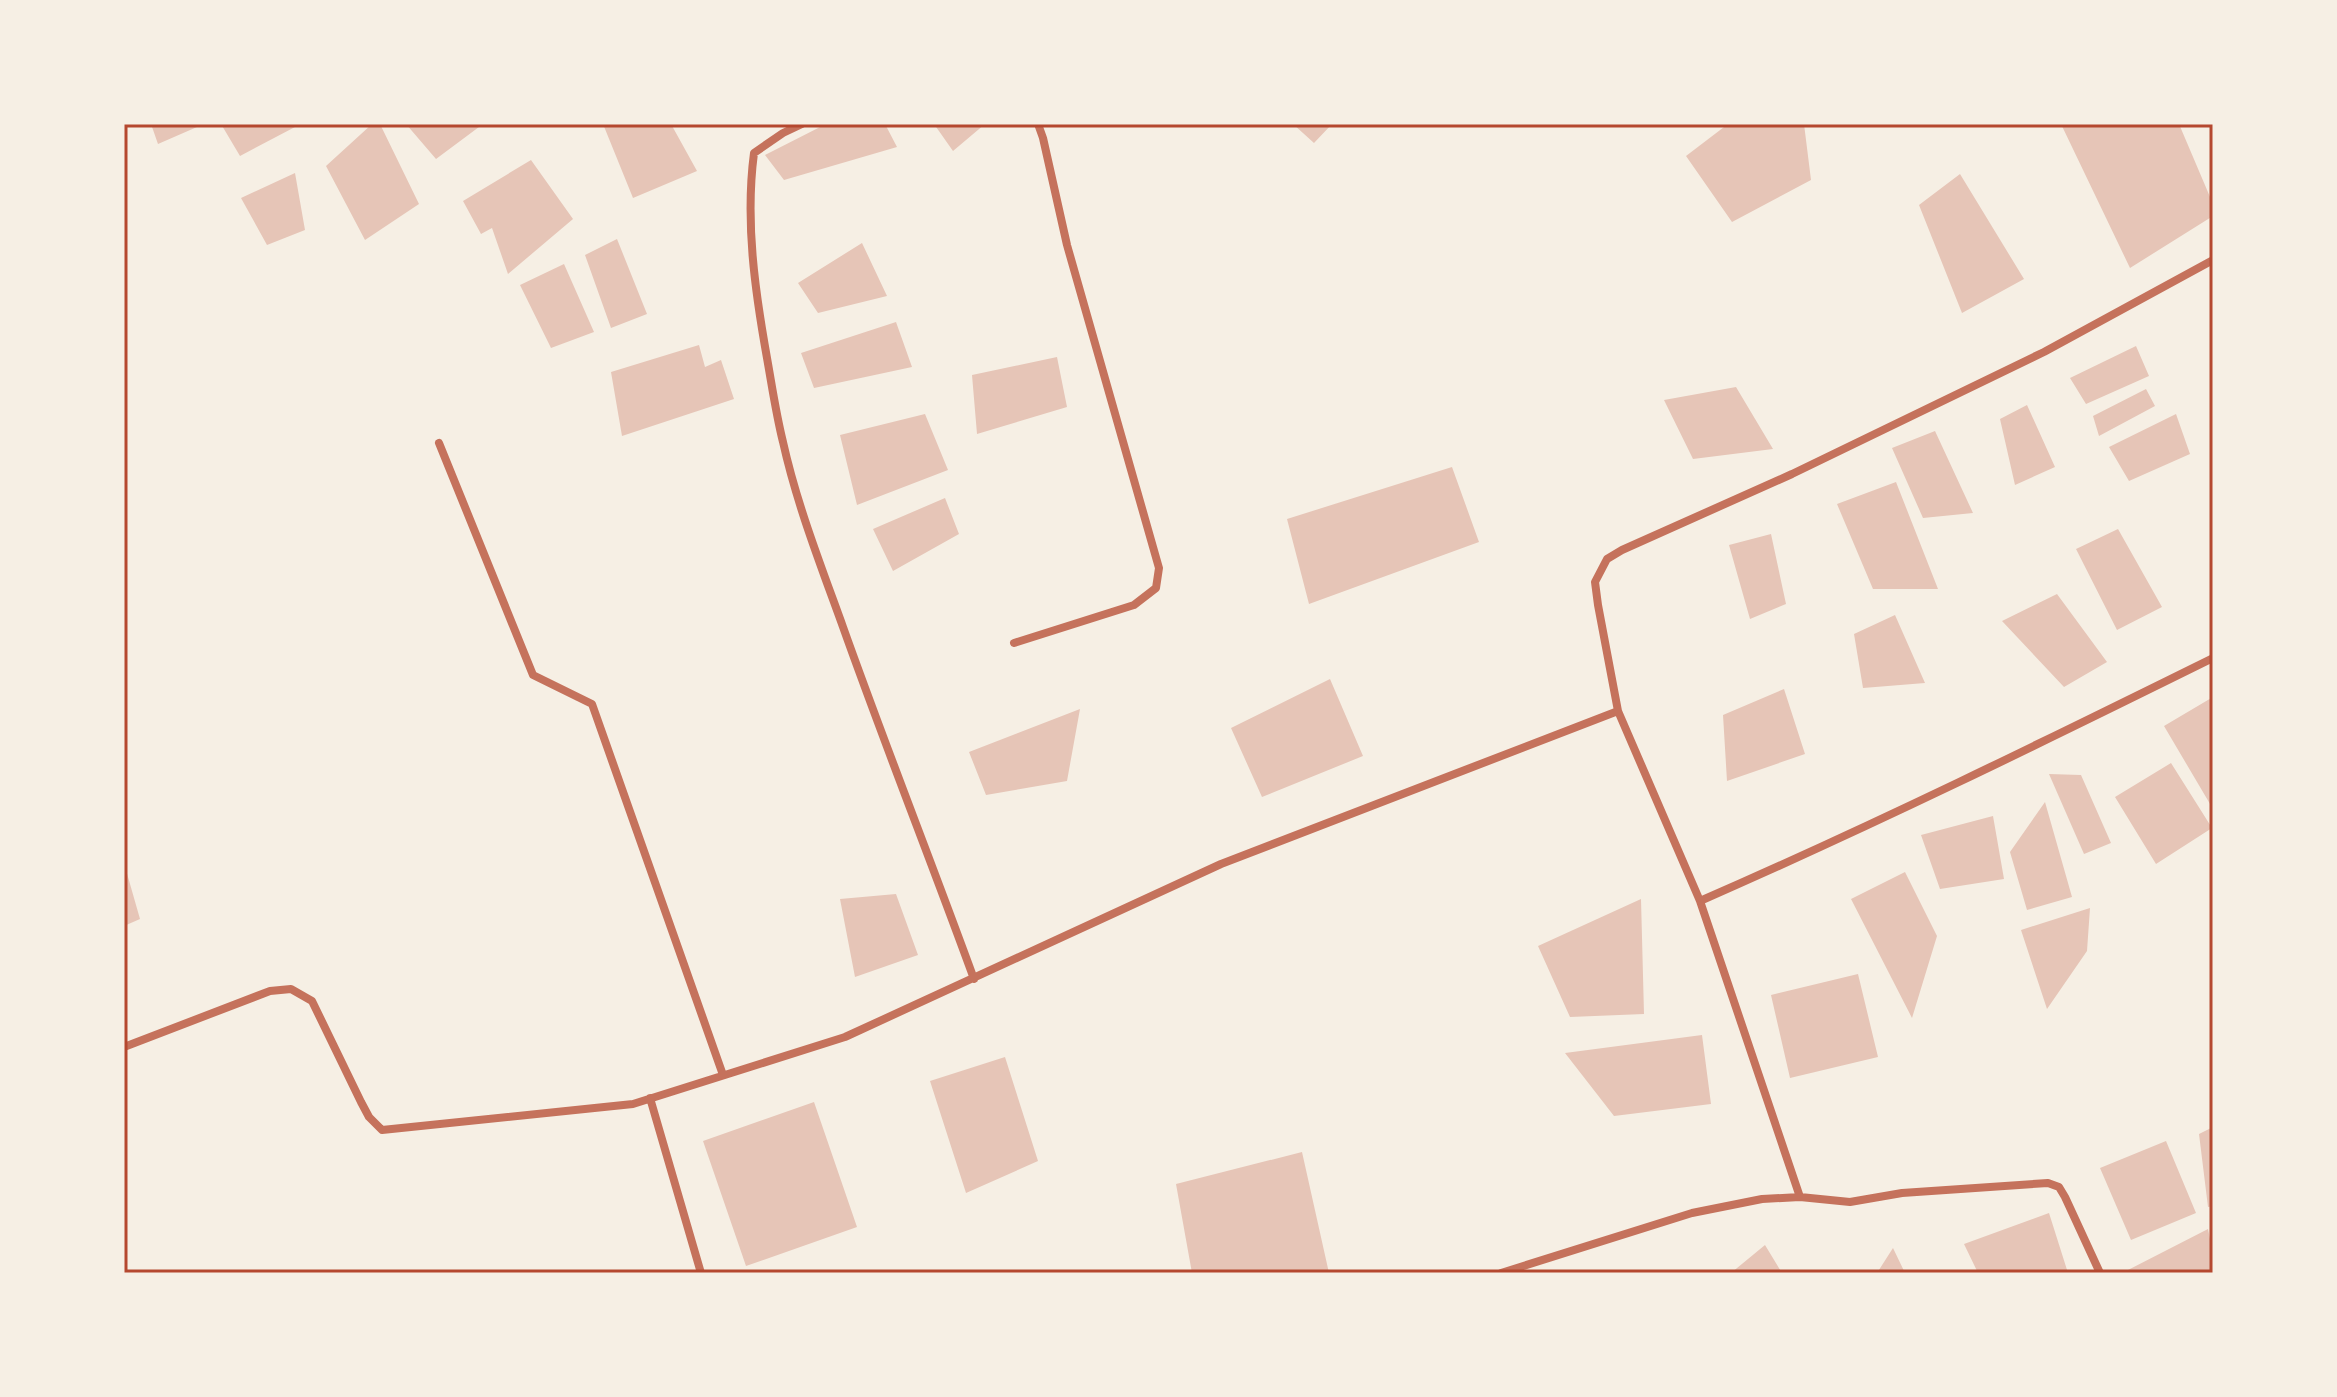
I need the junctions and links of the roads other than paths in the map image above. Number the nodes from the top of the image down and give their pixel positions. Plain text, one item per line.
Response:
1 (802, 124) edge
2 (1038, 124) edge
3 (2213, 260) edge
4 (439, 443) dead end
5 (1014, 643) dead end
6 (2213, 658) edge
7 (1618, 711) junction
8 (1700, 901) junction
9 (974, 979) junction
10 (124, 1047) edge
11 (723, 1075) junction
12 (650, 1098) junction
13 (1800, 1197) junction
14 (701, 1273) edge
15 (1501, 1273) edge
16 (2100, 1273) edge

1 - 9 street
2 - 5 street
3 - 7 street
4 - 11 street
6 - 8 street
7 - 8 street
7 - 9 street
8 - 13 street
9 - 11 street
10 - 12 street
11 - 12 street
12 - 14 street
13 - 15 street
13 - 16 street

